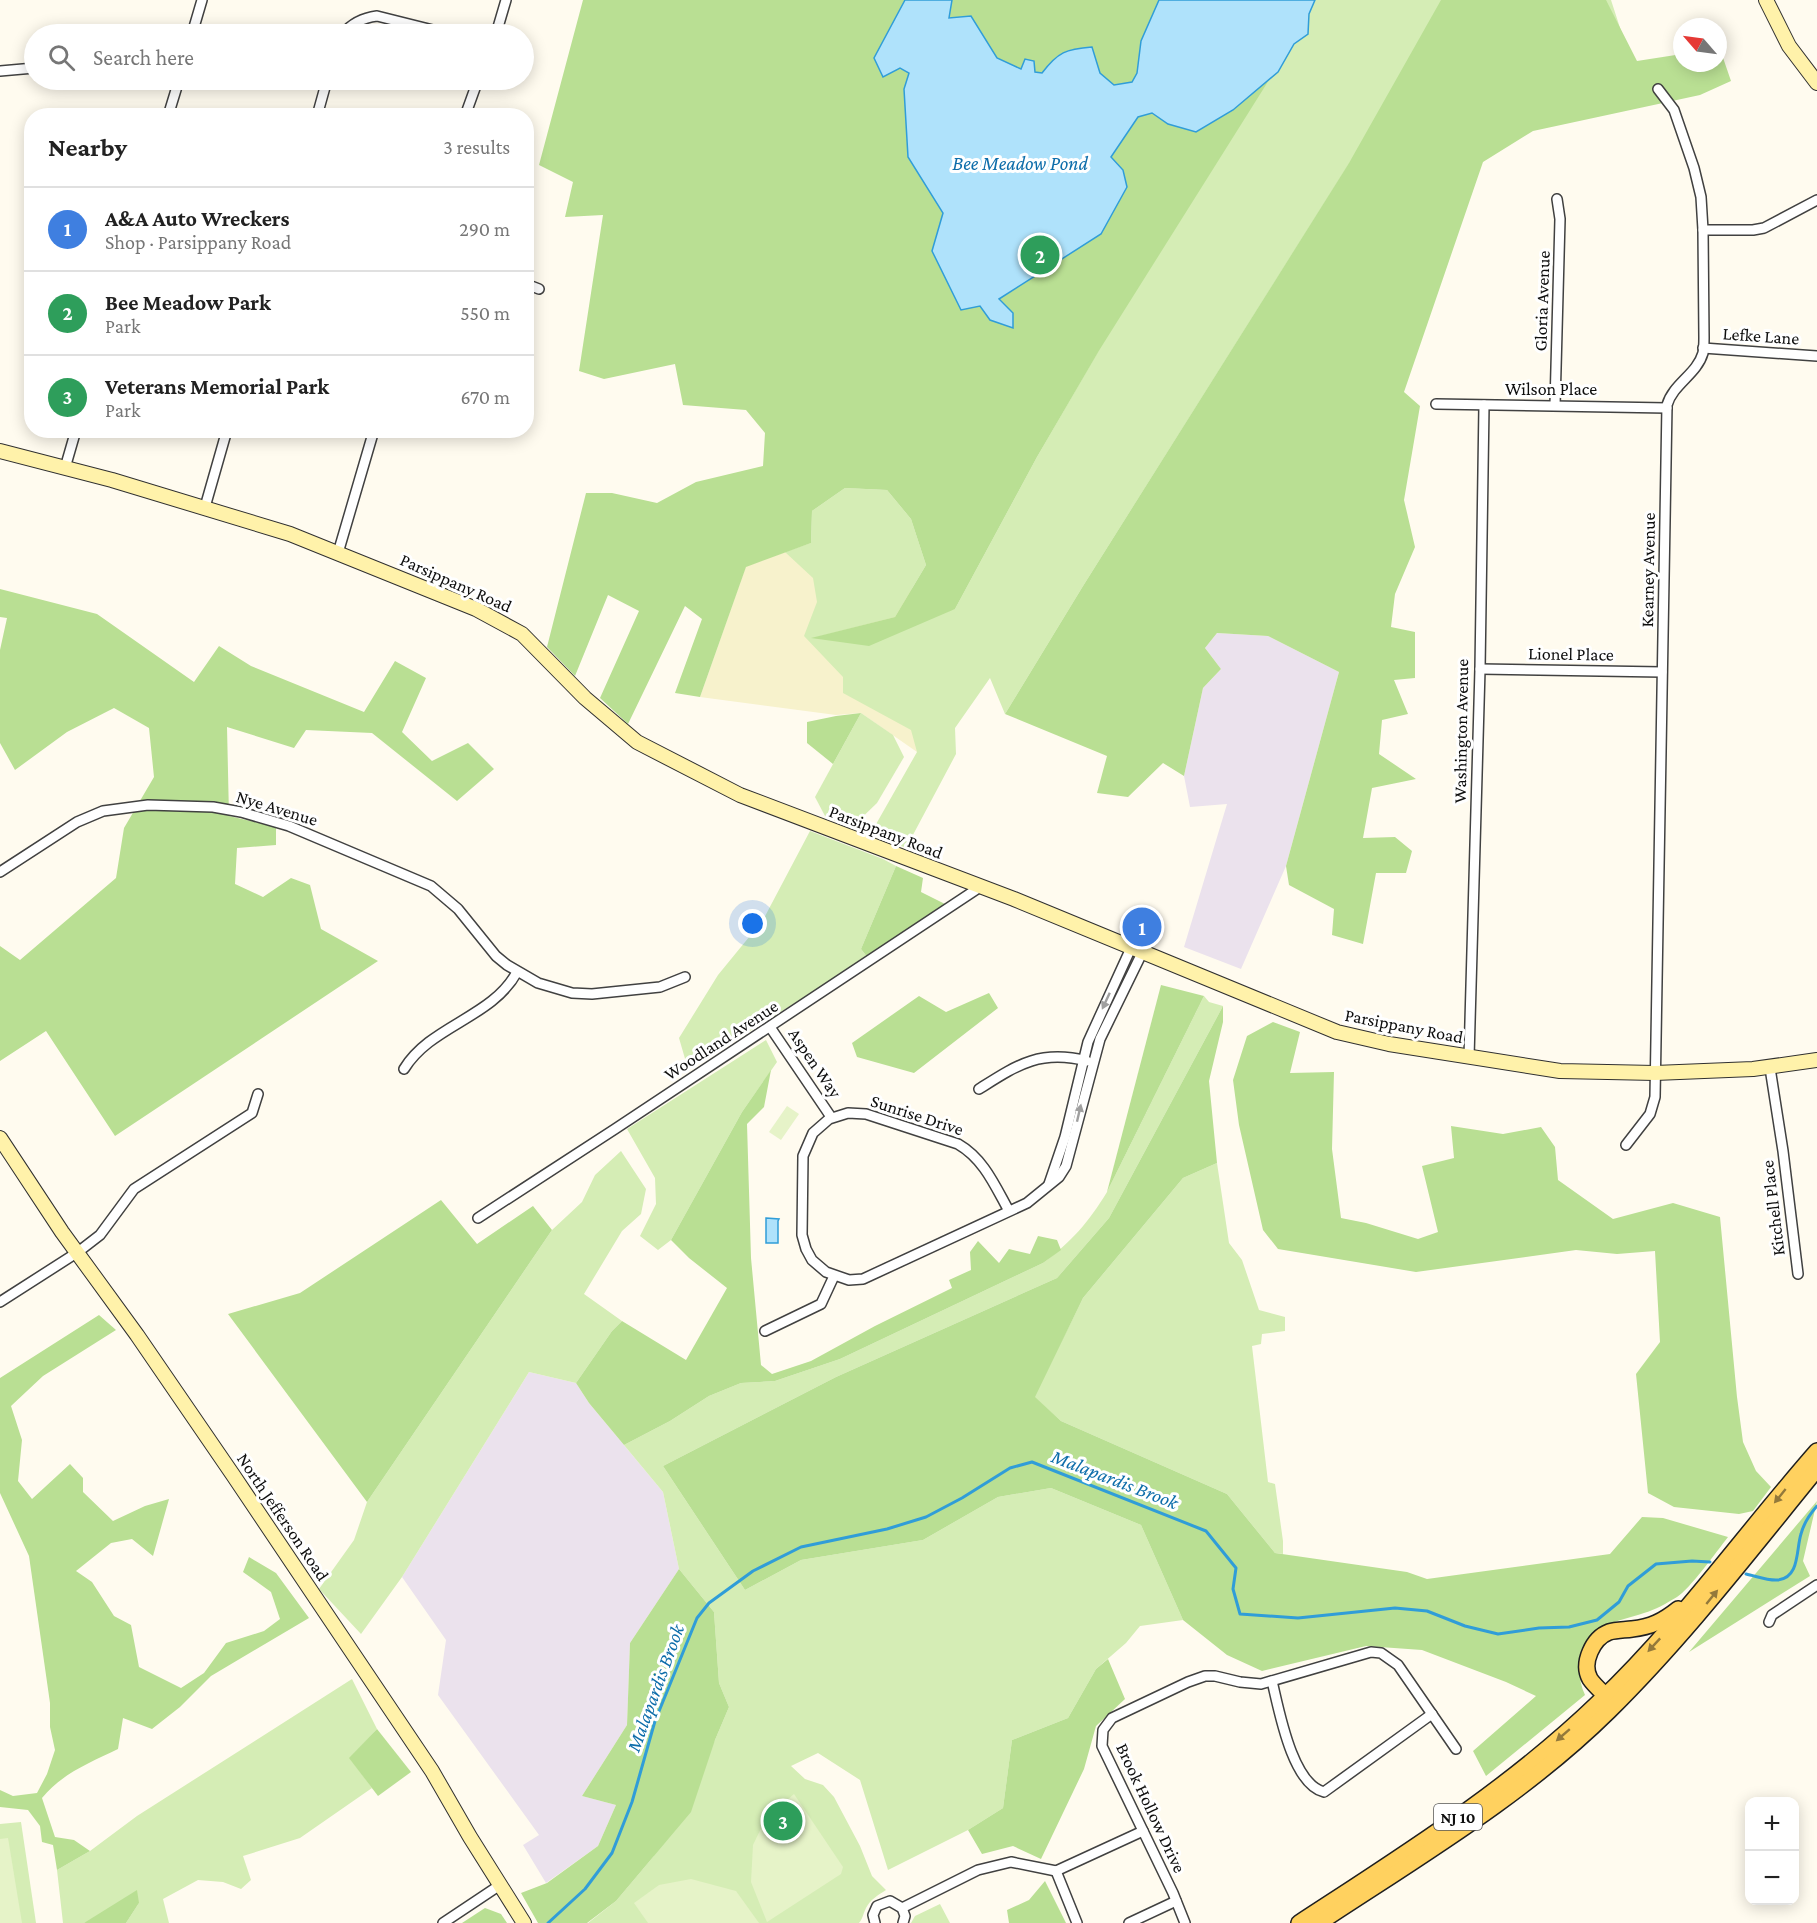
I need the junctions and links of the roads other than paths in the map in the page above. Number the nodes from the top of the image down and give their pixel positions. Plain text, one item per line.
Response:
1 (202, 0) edge
2 (506, 0) edge
3 (1766, 0) edge
4 (195, 24) edge
5 (353, 24) edge
6 (409, 24) edge
7 (499, 24) edge
8 (24, 69) edge
9 (0, 71) edge
10 (1817, 83) edge
11 (175, 90) edge
12 (324, 90) edge
13 (474, 90) edge
14 (1658, 90) dead end
15 (170, 108) edge
16 (319, 108) edge
17 (468, 108) edge
18 (1557, 199) dead end
19 (1817, 200) edge
20 (1703, 230) junction
21 (534, 288) edge
22 (539, 290) dead end
23 (1703, 348) junction
24 (1817, 356) edge
25 (1436, 404) dead end
26 (1484, 405) junction
27 (1555, 405) junction
28 (1667, 408) junction
29 (74, 438) edge
30 (225, 438) edge
31 (372, 438) edge
32 (0, 451) edge
33 (66, 468) junction
34 (205, 507) junction
35 (338, 553) junction
36 (1479, 669) junction
37 (1662, 672) junction
38 (0, 872) edge
39 (980, 887) junction
40 (1136, 950) junction
41 (517, 972) junction
42 (685, 977) dead end
43 (770, 1027) junction
44 (1469, 1057) junction
45 (1817, 1060) edge
46 (1088, 1061) junction
47 (1770, 1068) junction
48 (404, 1069) dead end
49 (1655, 1073) junction
50 (979, 1089) dead end
51 (258, 1094) dead end
52 (831, 1118) junction
53 (0, 1138) edge
54 (1626, 1145) dead end
55 (1009, 1211) junction
56 (478, 1218) dead end
57 (78, 1252) junction
58 (1798, 1274) dead end
59 (834, 1276) junction
60 (0, 1302) edge
61 (765, 1331) dead end
62 (1817, 1451) edge
63 (1817, 1469) edge
64 (1817, 1585) edge
65 (1706, 1586) junction
66 (1769, 1622) dead end
67 (1272, 1681) junction
68 (1606, 1696) junction
69 (1432, 1714) junction
70 (1456, 1749) dead end
71 (1143, 1831) junction
72 (1056, 1871) junction
73 (500, 1885) junction
74 (1176, 1901) junction
75 (902, 1908) junction
76 (442, 1923) edge
77 (524, 1923) edge
78 (875, 1923) edge
79 (903, 1923) edge
80 (1077, 1923) edge
81 (1130, 1923) edge
82 (1185, 1923) edge
83 (1299, 1923) edge
84 (1319, 1923) edge

1 - 4 street
2 - 7 street
3 - 10 main road
5 - 6 street
8 - 9 street
11 - 15 street
12 - 16 street
13 - 17 street
14 - 20 street, Kearney Avenue
18 - 27 street, Gloria Avenue
19 - 20 street
20 - 23 street, Kearney Avenue
21 - 22 street
23 - 24 street, Lefke Lane
23 - 28 street, Kearney Avenue
25 - 26 street, Wilson Place
26 - 27 street, Wilson Place
26 - 36 street, Washington Avenue
27 - 28 street, Wilson Place
28 - 37 street, Kearney Avenue
29 - 33 street
30 - 34 street
31 - 35 street
32 - 33 main road, Parsippany Road
33 - 34 main road, Parsippany Road
34 - 35 main road, Parsippany Road
35 - 39 main road, Parsippany Road
36 - 37 street, Lionel Place
36 - 44 street, Washington Avenue
37 - 49 street, Kearney Avenue
38 - 41 street, Nye Avenue
39 - 40 main road, Parsippany Road
39 - 43 street, Woodland Avenue
40 - 44 main road, Parsippany Road
40 - 46 street
41 - 42 street, Nye Avenue
41 - 48 street
43 - 52 street, Aspen Way
43 - 56 street, Woodland Avenue
44 - 49 main road, Parsippany Road
45 - 47 main road, Parsippany Road
46 - 50 street
46 - 55 street
47 - 49 main road, Parsippany Road
47 - 58 street, Kitchell Place
49 - 54 street, Kearney Avenue
51 - 57 street
52 - 55 street, Sunrise Drive
52 - 59 street
53 - 57 main road, North Jefferson Road
55 - 59 street
57 - 60 street
57 - 73 main road, North Jefferson Road
59 - 61 street
62 -> 65 main road, NJ 10
84 -> 63 main road, NJ 10
64 - 66 street
65 -> 68 main road, NJ 10
65 - 68 main road
67 - 69 street, Brook Hollow Drive
67 - 69 street
67 - 71 street, Brook Hollow Drive
68 -> 83 main road, NJ 10
69 - 70 street, Brook Hollow Drive
71 - 72 street
71 - 74 street, Brook Hollow Drive
72 - 75 street
72 - 80 street
73 - 76 street
73 - 77 main road, North Jefferson Road
74 - 81 street
74 - 82 street, Brook Hollow Drive
75 - 78 street
75 - 79 street

